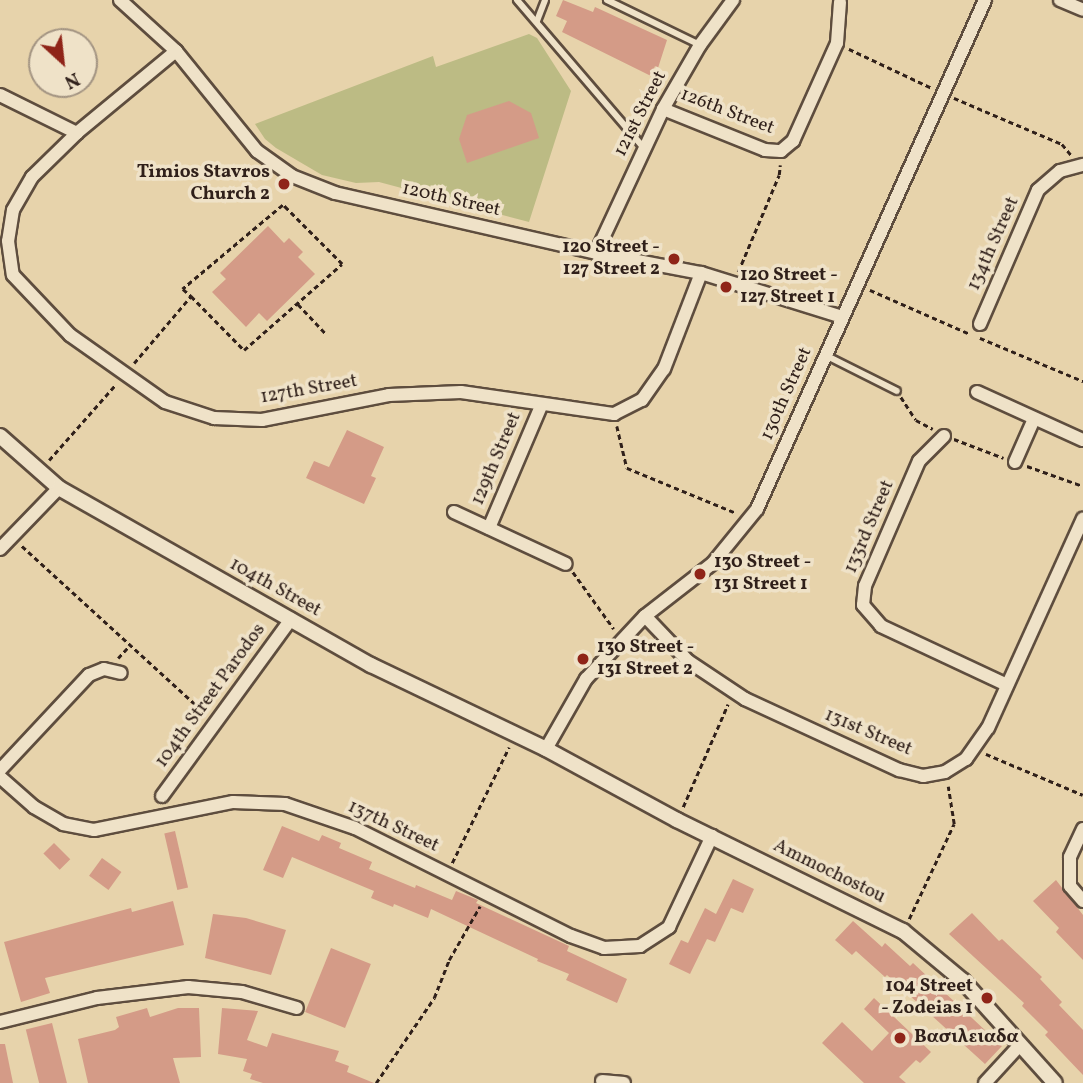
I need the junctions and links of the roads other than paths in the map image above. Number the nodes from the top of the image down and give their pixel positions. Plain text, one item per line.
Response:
1 (120, 0) edge
2 (517, 0) edge
3 (545, 0) edge
4 (607, 0) edge
5 (733, 0) edge
6 (985, 0) edge
7 (1060, 0) edge
8 (840, 2) dead end
9 (1083, 10) edge
10 (537, 21) junction
11 (700, 45) junction
12 (176, 51) junction
13 (0, 95) edge
14 (663, 109) junction
15 (77, 133) junction
16 (643, 147) junction
17 (1081, 164) edge
18 (596, 253) junction
19 (701, 273) junction
20 (842, 317) junction
21 (980, 324) dead end
22 (825, 355) junction
23 (897, 391) road end
24 (977, 392) dead end
25 (541, 406) junction
26 (1034, 419) junction
27 (0, 436) edge
28 (944, 436) road end
29 (1083, 440) edge
30 (1015, 462) road end
31 (59, 488) junction
32 (454, 512) dead end
33 (1083, 519) edge
34 (489, 528) junction
35 (0, 550) edge
36 (566, 564) road end
37 (645, 616) junction
38 (291, 620) junction
39 (121, 673) dead end
40 (1007, 685) junction
41 (546, 750) junction
42 (0, 770) edge
43 (0, 777) edge
44 (162, 796) dead end
45 (1083, 829) edge
46 (712, 836) junction
47 (1083, 901) edge
48 (297, 1008) dead end
49 (0, 1022) edge
50 (1020, 1045) junction
51 (602, 1081) edge
52 (624, 1083) edge
53 (985, 1083) edge
54 (1055, 1083) edge

1 - 12 street, 120th Street
2 - 10 lane
3 - 10 lane
4 - 11 lane
5 - 11 street, 121st Street
6 - 20 street, 130th Street
7 - 9 street
8 - 14 street, 126th Street
10 - 16 lane
11 - 14 street, 121st Street
12 - 15 street, 127th Street
12 - 18 street, 120th Street
13 - 15 street
14 - 16 street, 121st Street
15 - 25 street, 127th Street
16 - 18 street, 121st Street
17 - 21 street, 134th Street
18 - 19 street, 120th Street
19 - 20 street, 120th Street
19 - 25 street, 127th Street
20 - 22 street, 130th Street
22 - 23 lane
22 - 37 street, 130th Street
24 - 26 street
25 - 34 street, 129th Street
26 - 29 street
26 - 30 street
27 - 31 street, 104th Street
28 - 40 street, 133rd Street
31 - 35 street
31 - 38 street, 104th Street
32 - 34 street, 129th Street
33 - 40 street
34 - 36 street, 129th Street
37 - 40 street, 131st Street
37 - 41 street, 130th Street
38 - 41 street, 104th Street
38 - 44 street, 104th Street Parodos
39 - 42 street
41 - 46 street, Ammochostou
43 - 46 street, 137th Street
45 - 47 street
46 - 50 street, Ammochostou
48 - 49 street
50 - 53 street
50 - 54 street, Ammochostou
51 - 52 street

